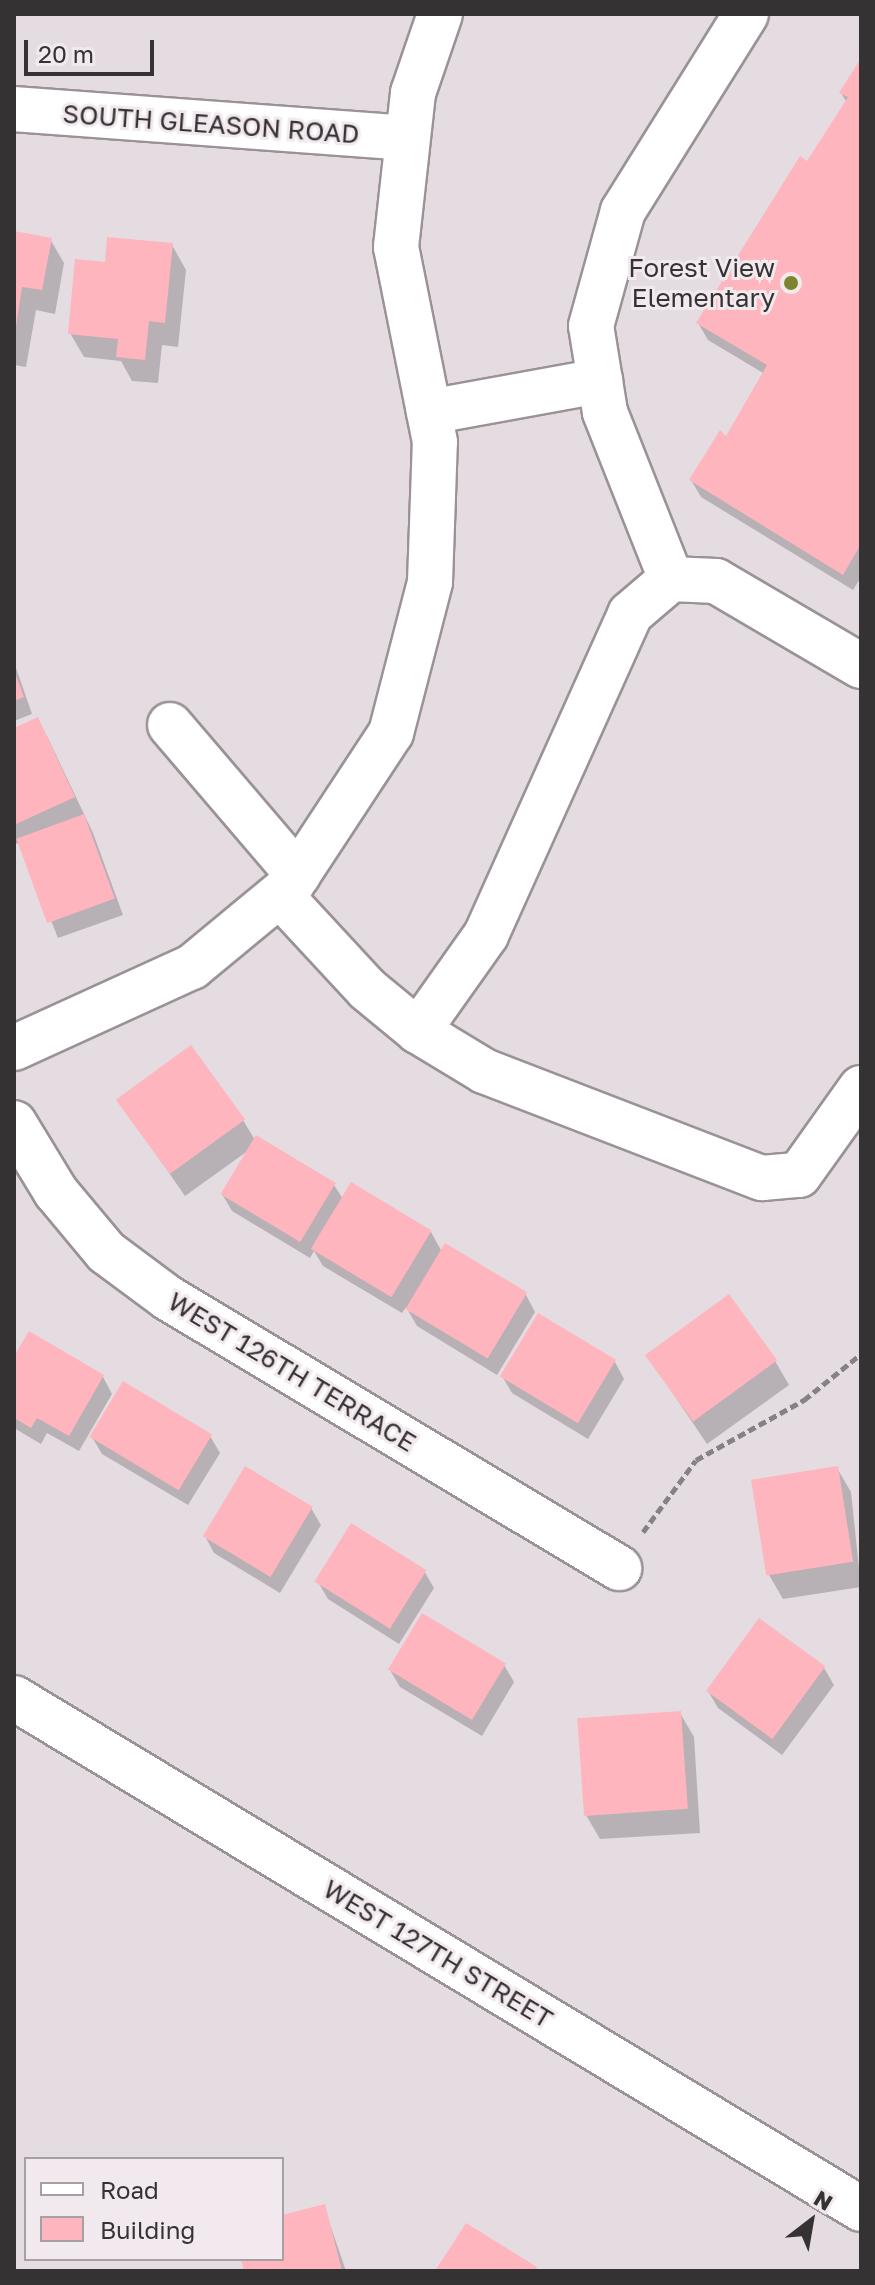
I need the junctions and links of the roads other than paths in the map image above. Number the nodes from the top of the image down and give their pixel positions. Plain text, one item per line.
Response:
1 (440, 14) edge
2 (746, 14) edge
3 (14, 109) edge
4 (407, 138) junction
5 (600, 381) junction
6 (429, 412) junction
7 (671, 579) junction
8 (861, 666) edge
9 (170, 725) dead end
10 (289, 885) junction
11 (418, 1031) junction
12 (14, 1048) edge
13 (861, 1088) edge
14 (14, 1123) edge
15 (619, 1568) road end
16 (14, 1698) edge
17 (861, 2209) edge

1 - 4 street
2 - 5 street
3 - 4 street, SOUTH GLEASON ROAD
4 - 6 street
5 - 6 street
5 - 7 street
6 - 10 street
7 - 8 street
7 - 11 street
9 - 10 street
10 - 11 street
10 - 12 street
11 - 13 street
14 - 15 street, WEST 126TH TERRACE
16 - 17 street, WEST 127TH STREET

